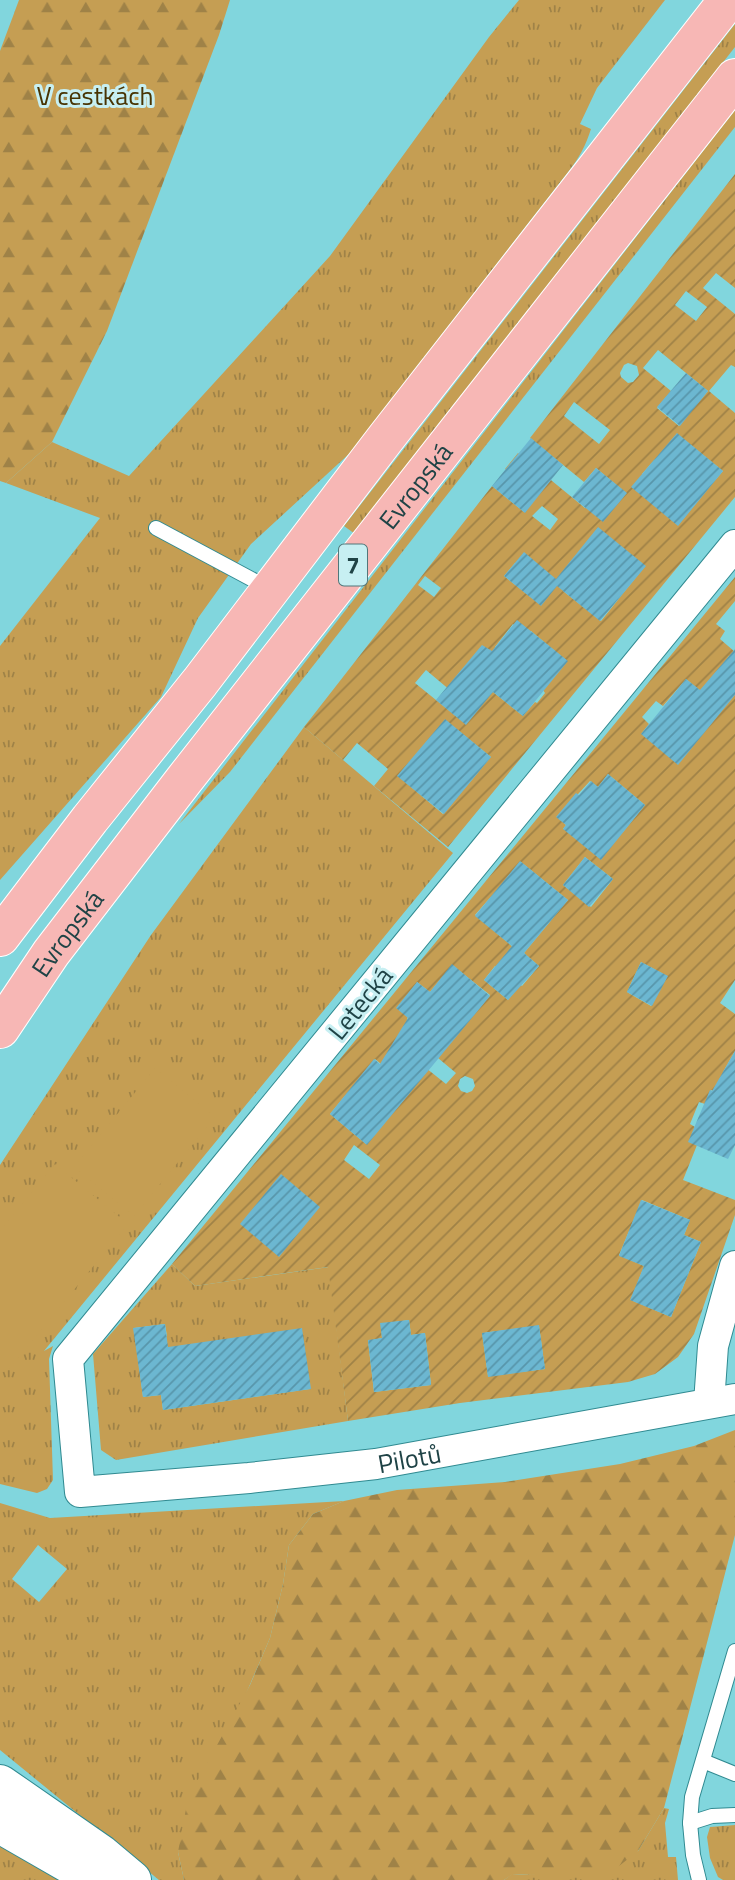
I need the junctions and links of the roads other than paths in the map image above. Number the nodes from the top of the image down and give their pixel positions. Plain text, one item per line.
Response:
1 (729, 0) edge
2 (735, 78) edge
3 (156, 528) dead end
4 (735, 545) edge
5 (271, 590) junction
6 (0, 937) edge
7 (0, 1029) edge
8 (735, 1266) edge
9 (722, 1401) edge
10 (80, 1492) joint
11 (735, 1651) edge
12 (703, 1761) junction
13 (735, 1774) edge
14 (0, 1784) edge
15 (735, 1815) edge
16 (690, 1823) junction
17 (0, 1824) edge
18 (97, 1880) edge
19 (132, 1880) edge
20 (699, 1880) edge

1 - 5 main road, Evropská / 7
2 - 7 main road, Evropská / 7
3 - 5 lane
4 - 10 street, Letecká
5 - 6 main road, Evropská / 7
8 - 9 street
9 - 10 street, Pilotů
11 - 12 lane
12 - 13 lane
12 - 16 lane
14 - 19 main road
15 - 16 lane
16 - 20 lane
17 - 18 main road

